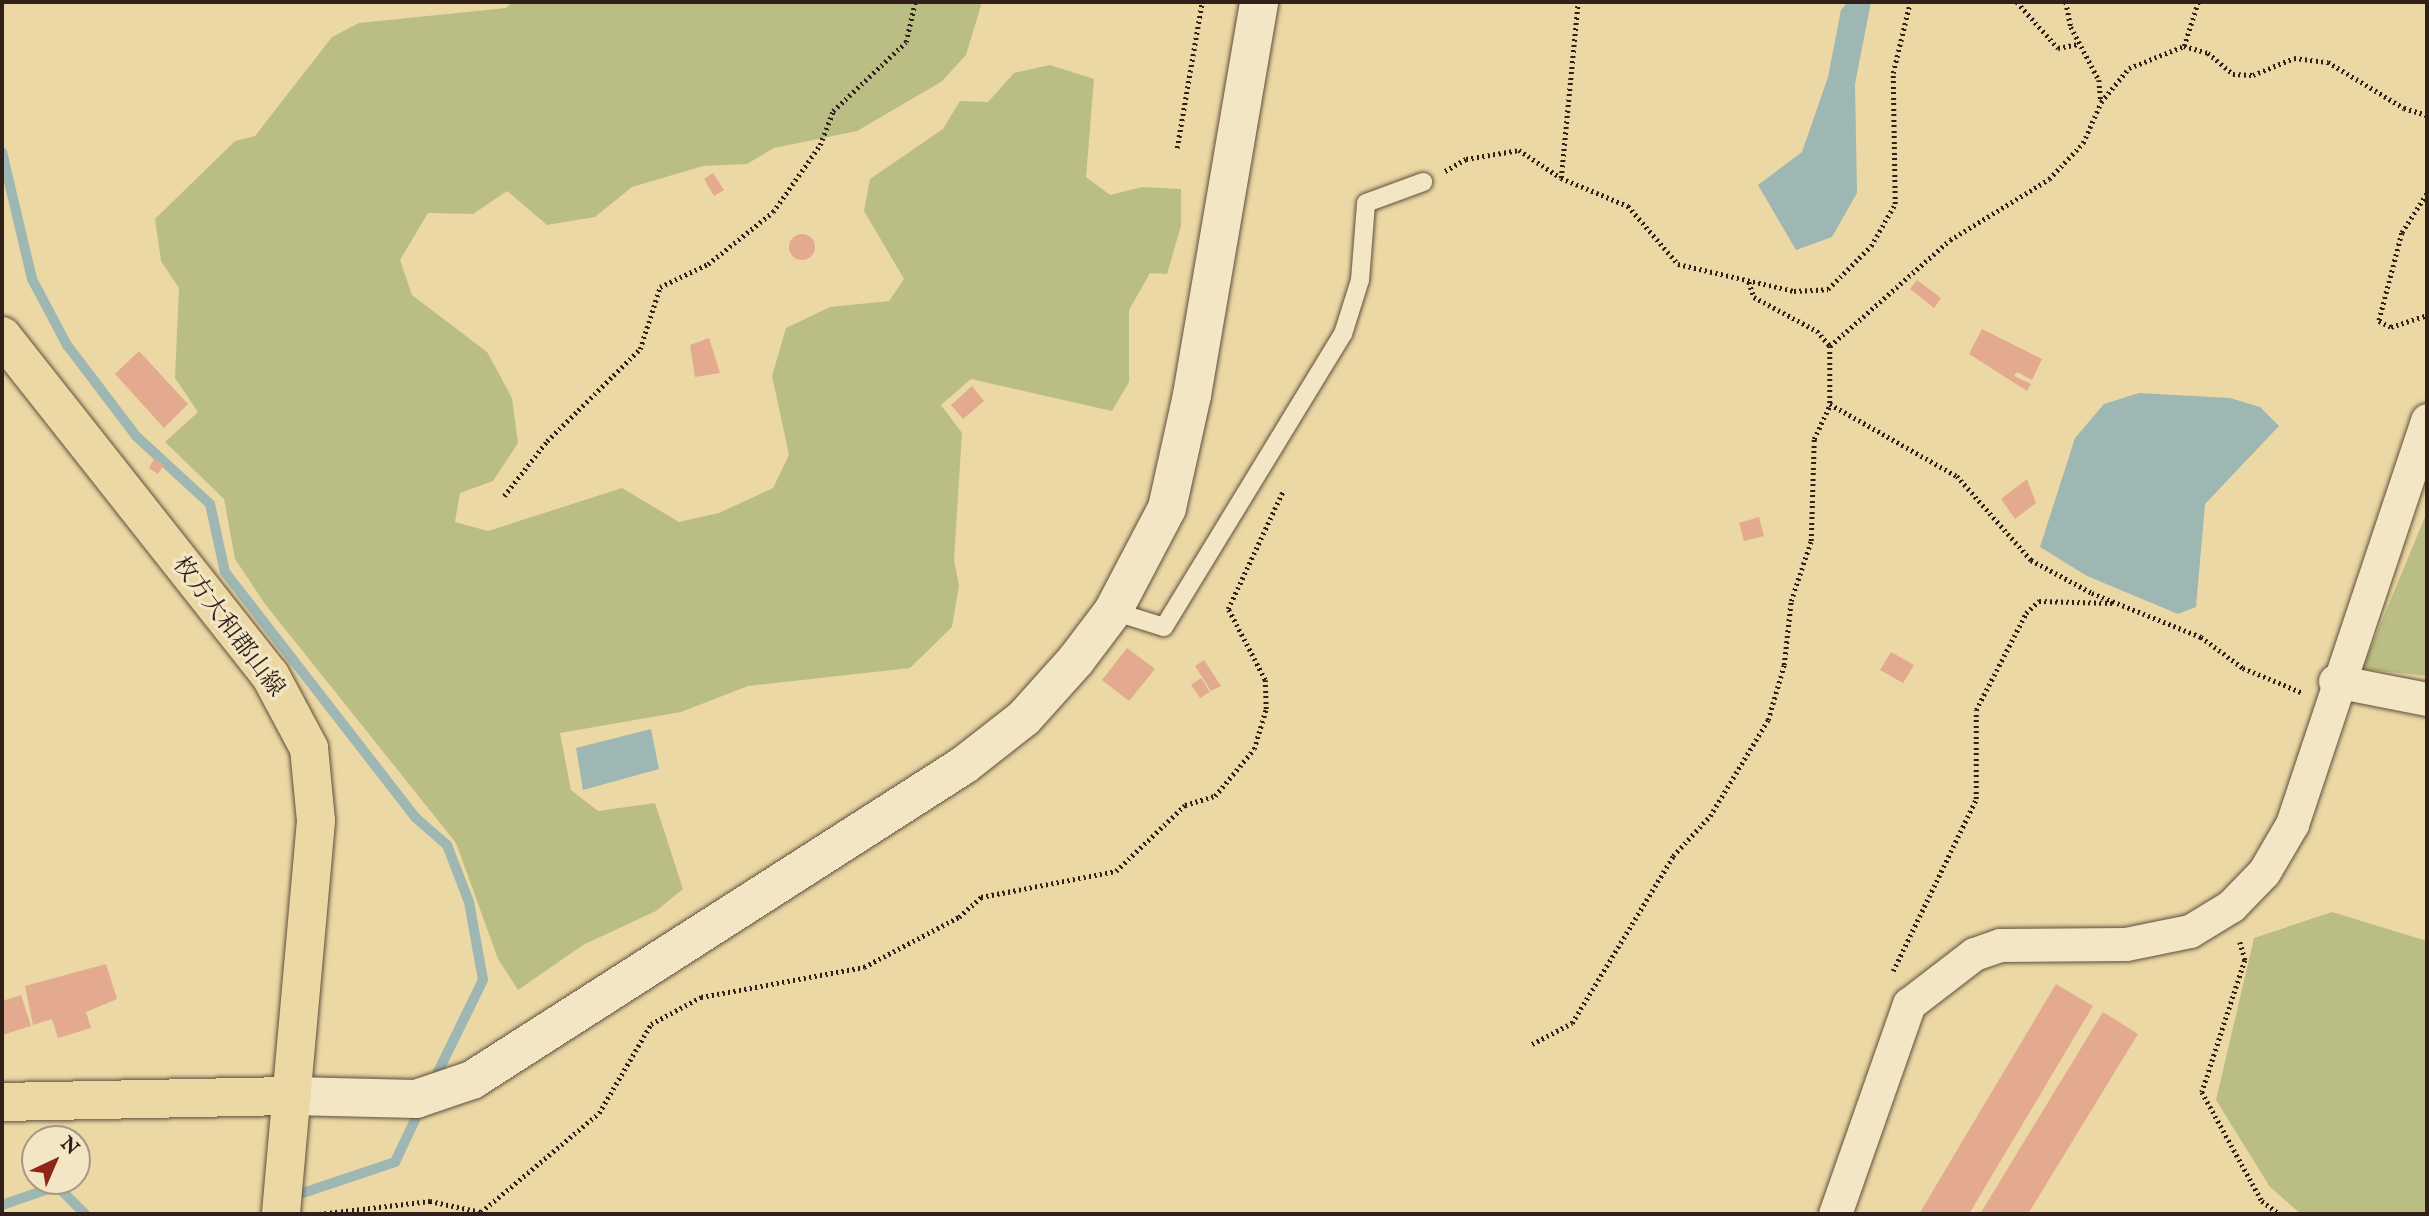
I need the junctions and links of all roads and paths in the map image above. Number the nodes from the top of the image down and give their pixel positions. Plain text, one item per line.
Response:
1 (915, 2) edge
2 (1202, 2) edge
3 (1259, 2) edge
4 (1578, 2) edge
5 (1910, 2) edge
6 (2017, 2) edge
7 (2066, 2) edge
8 (2199, 2) edge
9 (2079, 44) junction
10 (2184, 46) junction
11 (2101, 102) junction
12 (2427, 115) edge
13 (1177, 148) dead end
14 (1561, 178) junction
15 (1423, 182) joint
16 (2427, 194) edge
17 (1748, 281) junction
18 (2427, 315) edge
19 (2, 335) edge
20 (1830, 346) junction
21 (1830, 404) junction
22 (2427, 420) edge
23 (1291, 476) dead end
24 (504, 496) dead end
25 (2115, 603) junction
26 (1113, 611) junction
27 (2331, 692) junction
28 (2427, 699) edge
29 (2224, 910) junction
30 (1909, 1004) junction
31 (1532, 1044) dead end
32 (292, 1096) junction
33 (2, 1102) edge
34 (481, 1213) edge
35 (281, 1214) edge
36 (314, 1214) edge
37 (1835, 1214) edge
38 (2279, 1214) edge

1 - 24 path
2 - 13 path
3 - 26 street
4 - 14 path
5 - 17 path
6 - 9 path
7 - 9 path
8 - 10 path
9 - 11 path
10 - 11 path
10 - 12 path
11 - 20 path
14 - 15 path
14 - 17 path
15 - 26 lane
16 - 18 path
17 - 20 path
19 - 32 main road, 枚方大和郡山線
20 - 21 path
21 - 25 path
21 - 31 path
22 - 27 street
23 - 34 path
25 - 27 path
25 - 30 path
26 - 32 street
27 - 28 street
27 - 29 street
29 - 30 street
29 - 38 path
30 - 37 street
32 - 33 main road
32 - 35 main road, 枚方大和郡山線
34 - 36 path

